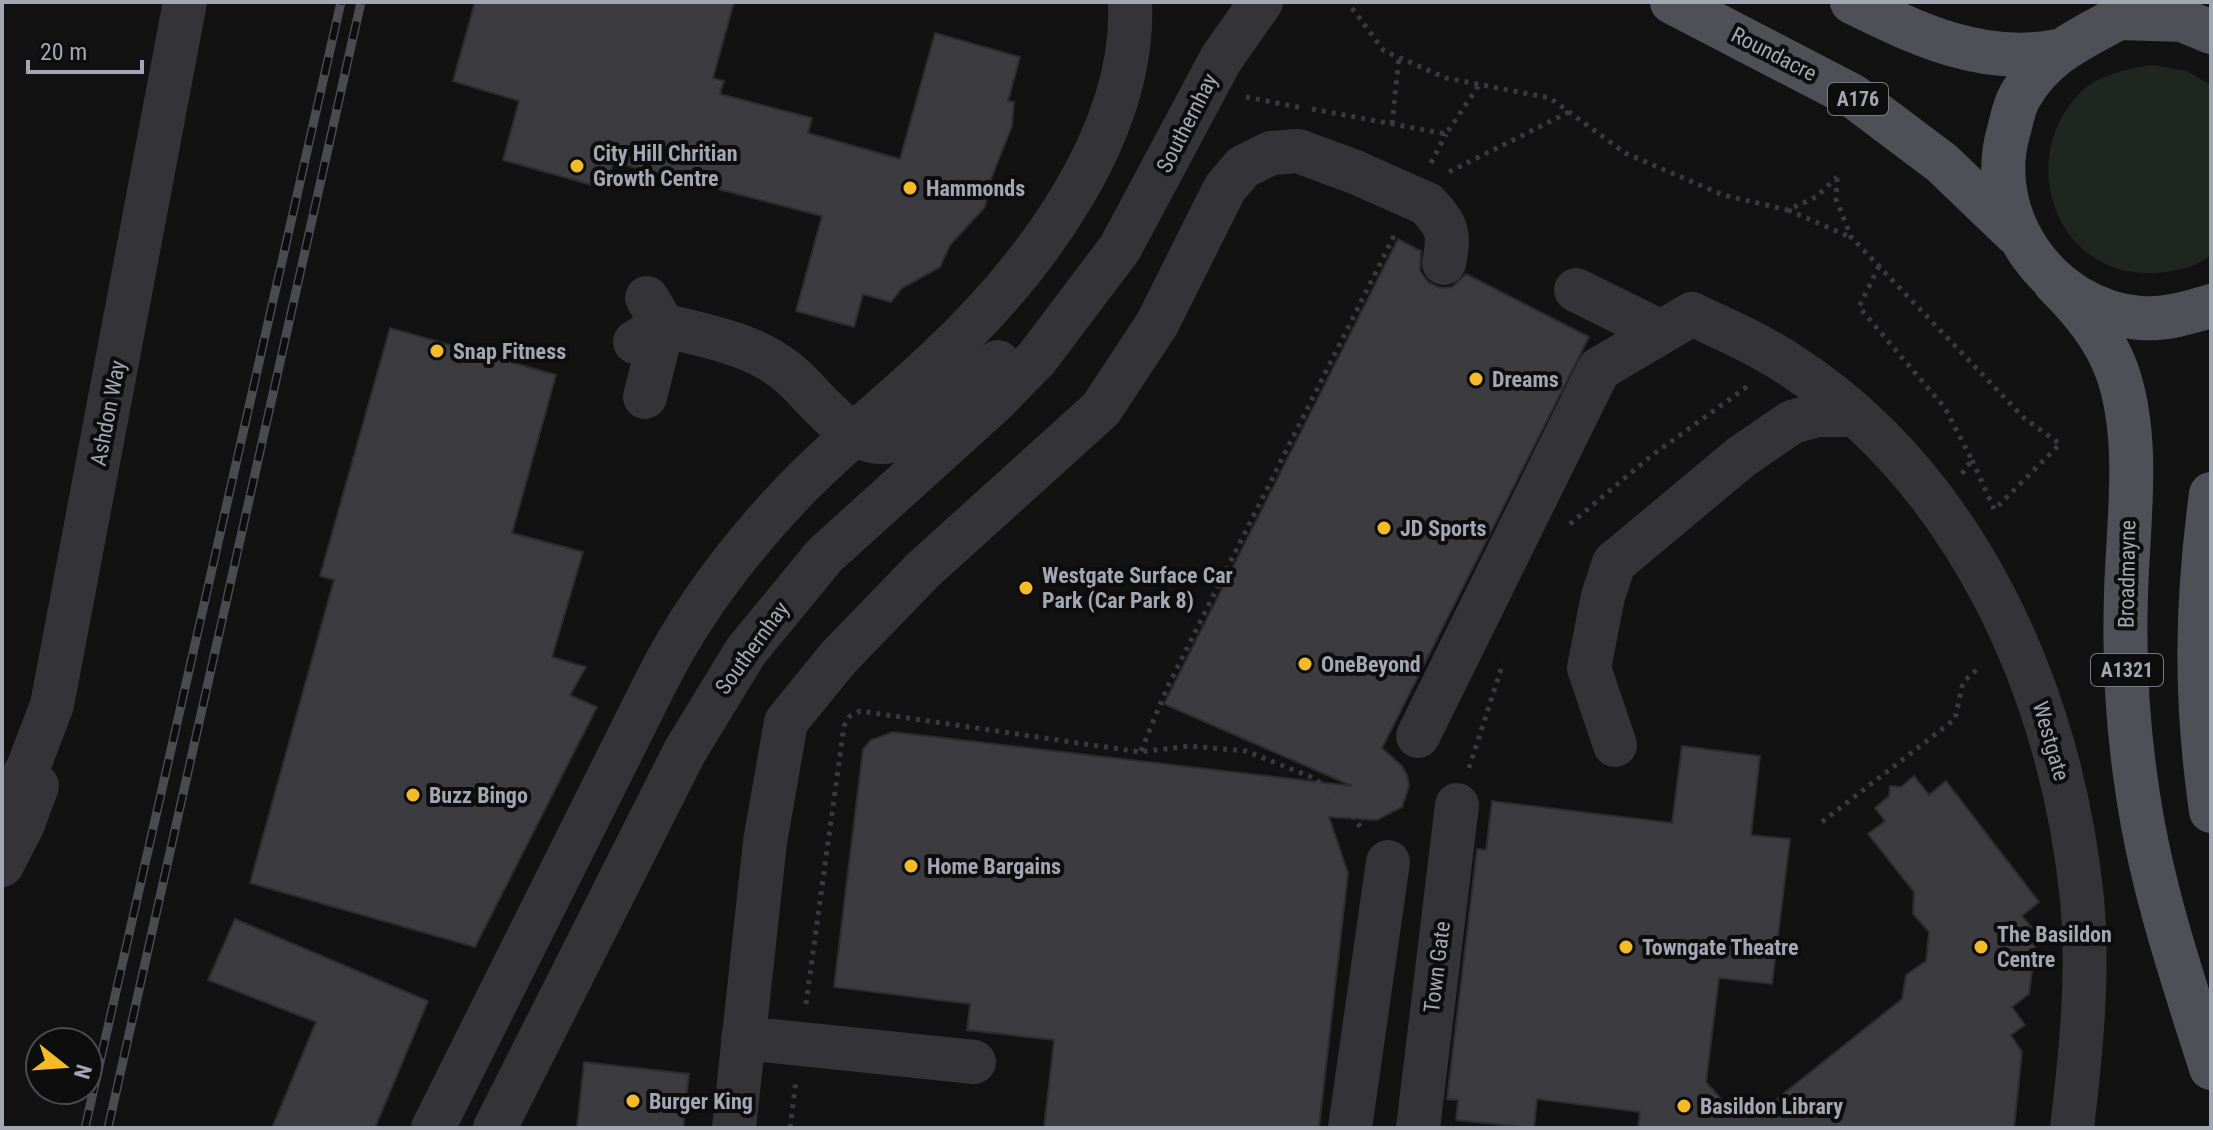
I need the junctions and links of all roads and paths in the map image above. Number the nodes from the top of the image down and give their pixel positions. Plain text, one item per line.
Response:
1 (185, 2) edge
2 (1130, 2) edge
3 (1261, 2) edge
4 (1672, 2) edge
5 (1852, 2) edge
6 (1352, 8) dead end
7 (2132, 10) edge
8 (2211, 32) edge
9 (2057, 51) junction
10 (1399, 57) junction
11 (1569, 112) junction
12 (1392, 124) dead end
13 (1424, 202) junction
14 (1788, 210) junction
15 (2017, 236) junction
16 (1851, 237) junction
17 (1120, 248) junction
18 (1444, 263) dead end
19 (1879, 266) junction
20 (2055, 283) junction
21 (1576, 290) dead end
22 (2211, 306) edge
23 (1661, 332) junction
24 (645, 397) dead end
25 (1853, 415) junction
26 (855, 434) junction
27 (1957, 479) dead end
28 (2211, 494) edge
29 (1996, 508) dead end
30 (2015, 636) junction
31 (52, 705) junction
32 (1418, 736) dead end
33 (1615, 745) dead end
34 (1140, 752) junction
35 (1457, 805) dead end
36 (2211, 811) edge
37 (2, 814) edge
38 (1822, 822) dead end
39 (1388, 862) joint
40 (2, 865) edge
41 (807, 1001) dead end
42 (743, 1038) junction
43 (974, 1062) dead end
44 (2211, 1068) edge
45 (797, 1073) dead end
46 (498, 1124) edge
47 (2072, 1126) edge
48 (433, 1128) edge
49 (734, 1128) edge
50 (790, 1128) edge
51 (1350, 1128) edge
52 (1418, 1128) edge

1 - 31 street, Ashdon Way
2 - 26 street
3 - 17 street, Southernhay
4 - 15 main road, Roundacre / A176
5 - 9 main road, A176
6 - 10 path
7 - 8 main road, A176
7 - 9 main road, A176
9 - 15 main road, A176
10 - 11 path
10 - 12 path
11 - 13 path
11 - 14 path
13 - 18 street
13 - 34 path
13 - 42 street, bridge
14 - 16 path
14 - 16 path
15 - 20 main road, A176
16 - 19 path
17 - 26 street, Southernhay
17 - 46 street, Southernhay
19 - 27 path
19 - 29 path
20 - 22 main road, A176
20 - 44 main road, Broadmayne / A1321
21 - 23 street
23 - 25 street, Westgate
23 - 32 street
24 - 26 street
25 - 30 street, Westgate
25 - 33 street
26 - 48 street
28 - 36 main road
30 - 38 path
30 - 47 street, Westgate
31 - 37 street, Ashdon Way
31 - 40 street
34 - 39 path
34 - 41 path
35 - 52 street, Town Gate
39 - 51 street
42 - 43 street
42 - 49 street
45 - 50 path

